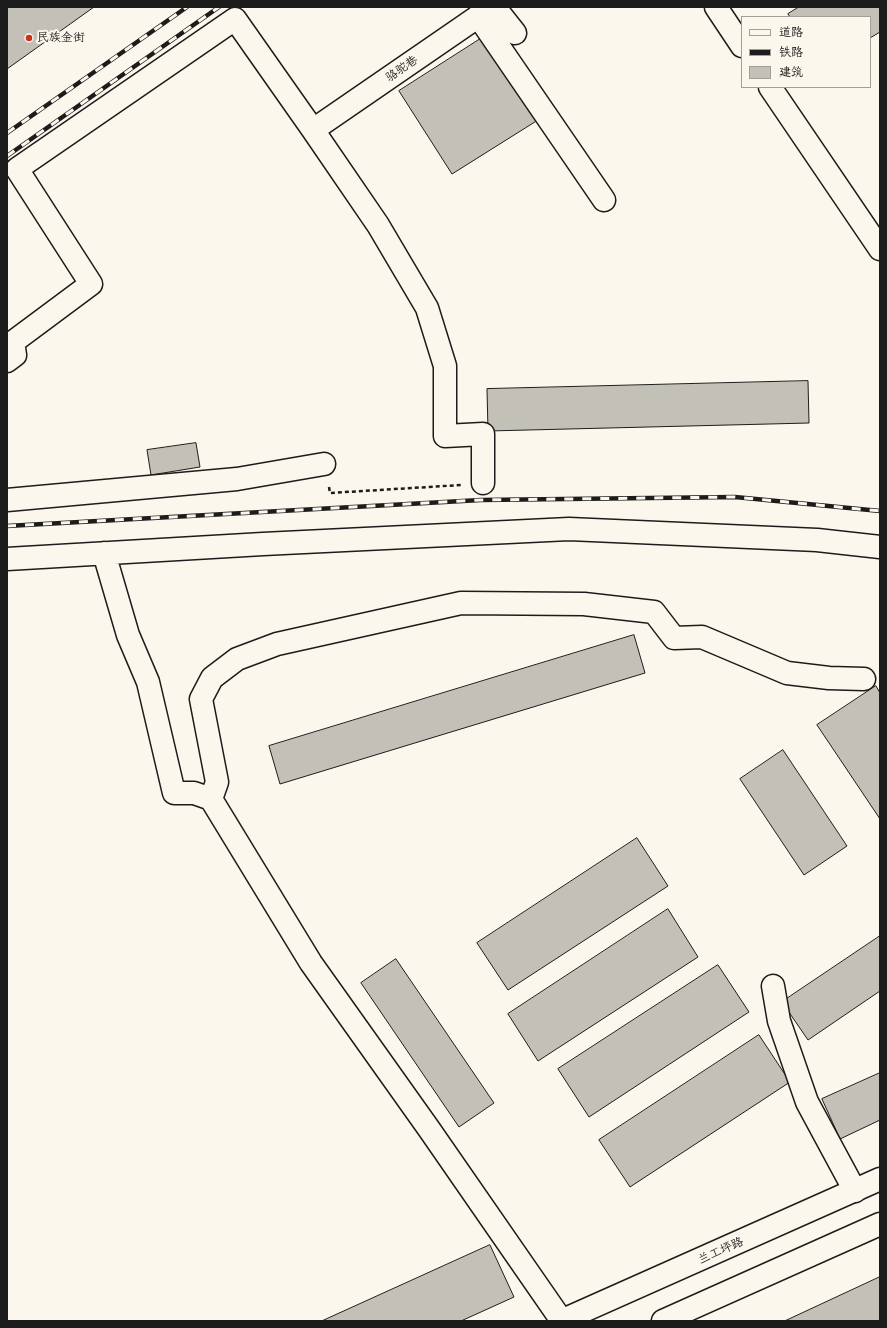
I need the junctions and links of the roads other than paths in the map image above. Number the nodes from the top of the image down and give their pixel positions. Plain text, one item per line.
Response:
1 (716, 7) edge
2 (485, 11) edge
3 (515, 33) dead end
4 (741, 44) edge
5 (771, 88) edge
6 (314, 130) junction
7 (604, 200) dead end
8 (880, 249) edge
9 (7, 361) edge
10 (324, 464) road end
11 (483, 483) road end
12 (7, 500) edge
13 (880, 547) edge
14 (104, 553) junction
15 (7, 559) edge
16 (864, 679) dead end
17 (211, 799) junction
18 (773, 986) dead end
19 (880, 1179) edge
20 (855, 1191) junction
21 (880, 1224) edge
22 (562, 1321) edge
23 (663, 1321) edge

1 - 4 main road
2 - 3 main road
2 - 6 main road, 骆驼巷
2 - 7 main road
5 - 8 main road
6 - 9 main road
6 - 11 main road
10 - 12 main road
13 - 14 main road
14 - 15 main road
14 - 17 main road
16 - 17 main road
17 - 22 main road
18 - 20 main road
19 - 20 main road, 兰工坪路
20 - 22 main road, 兰工坪路
21 - 23 main road

